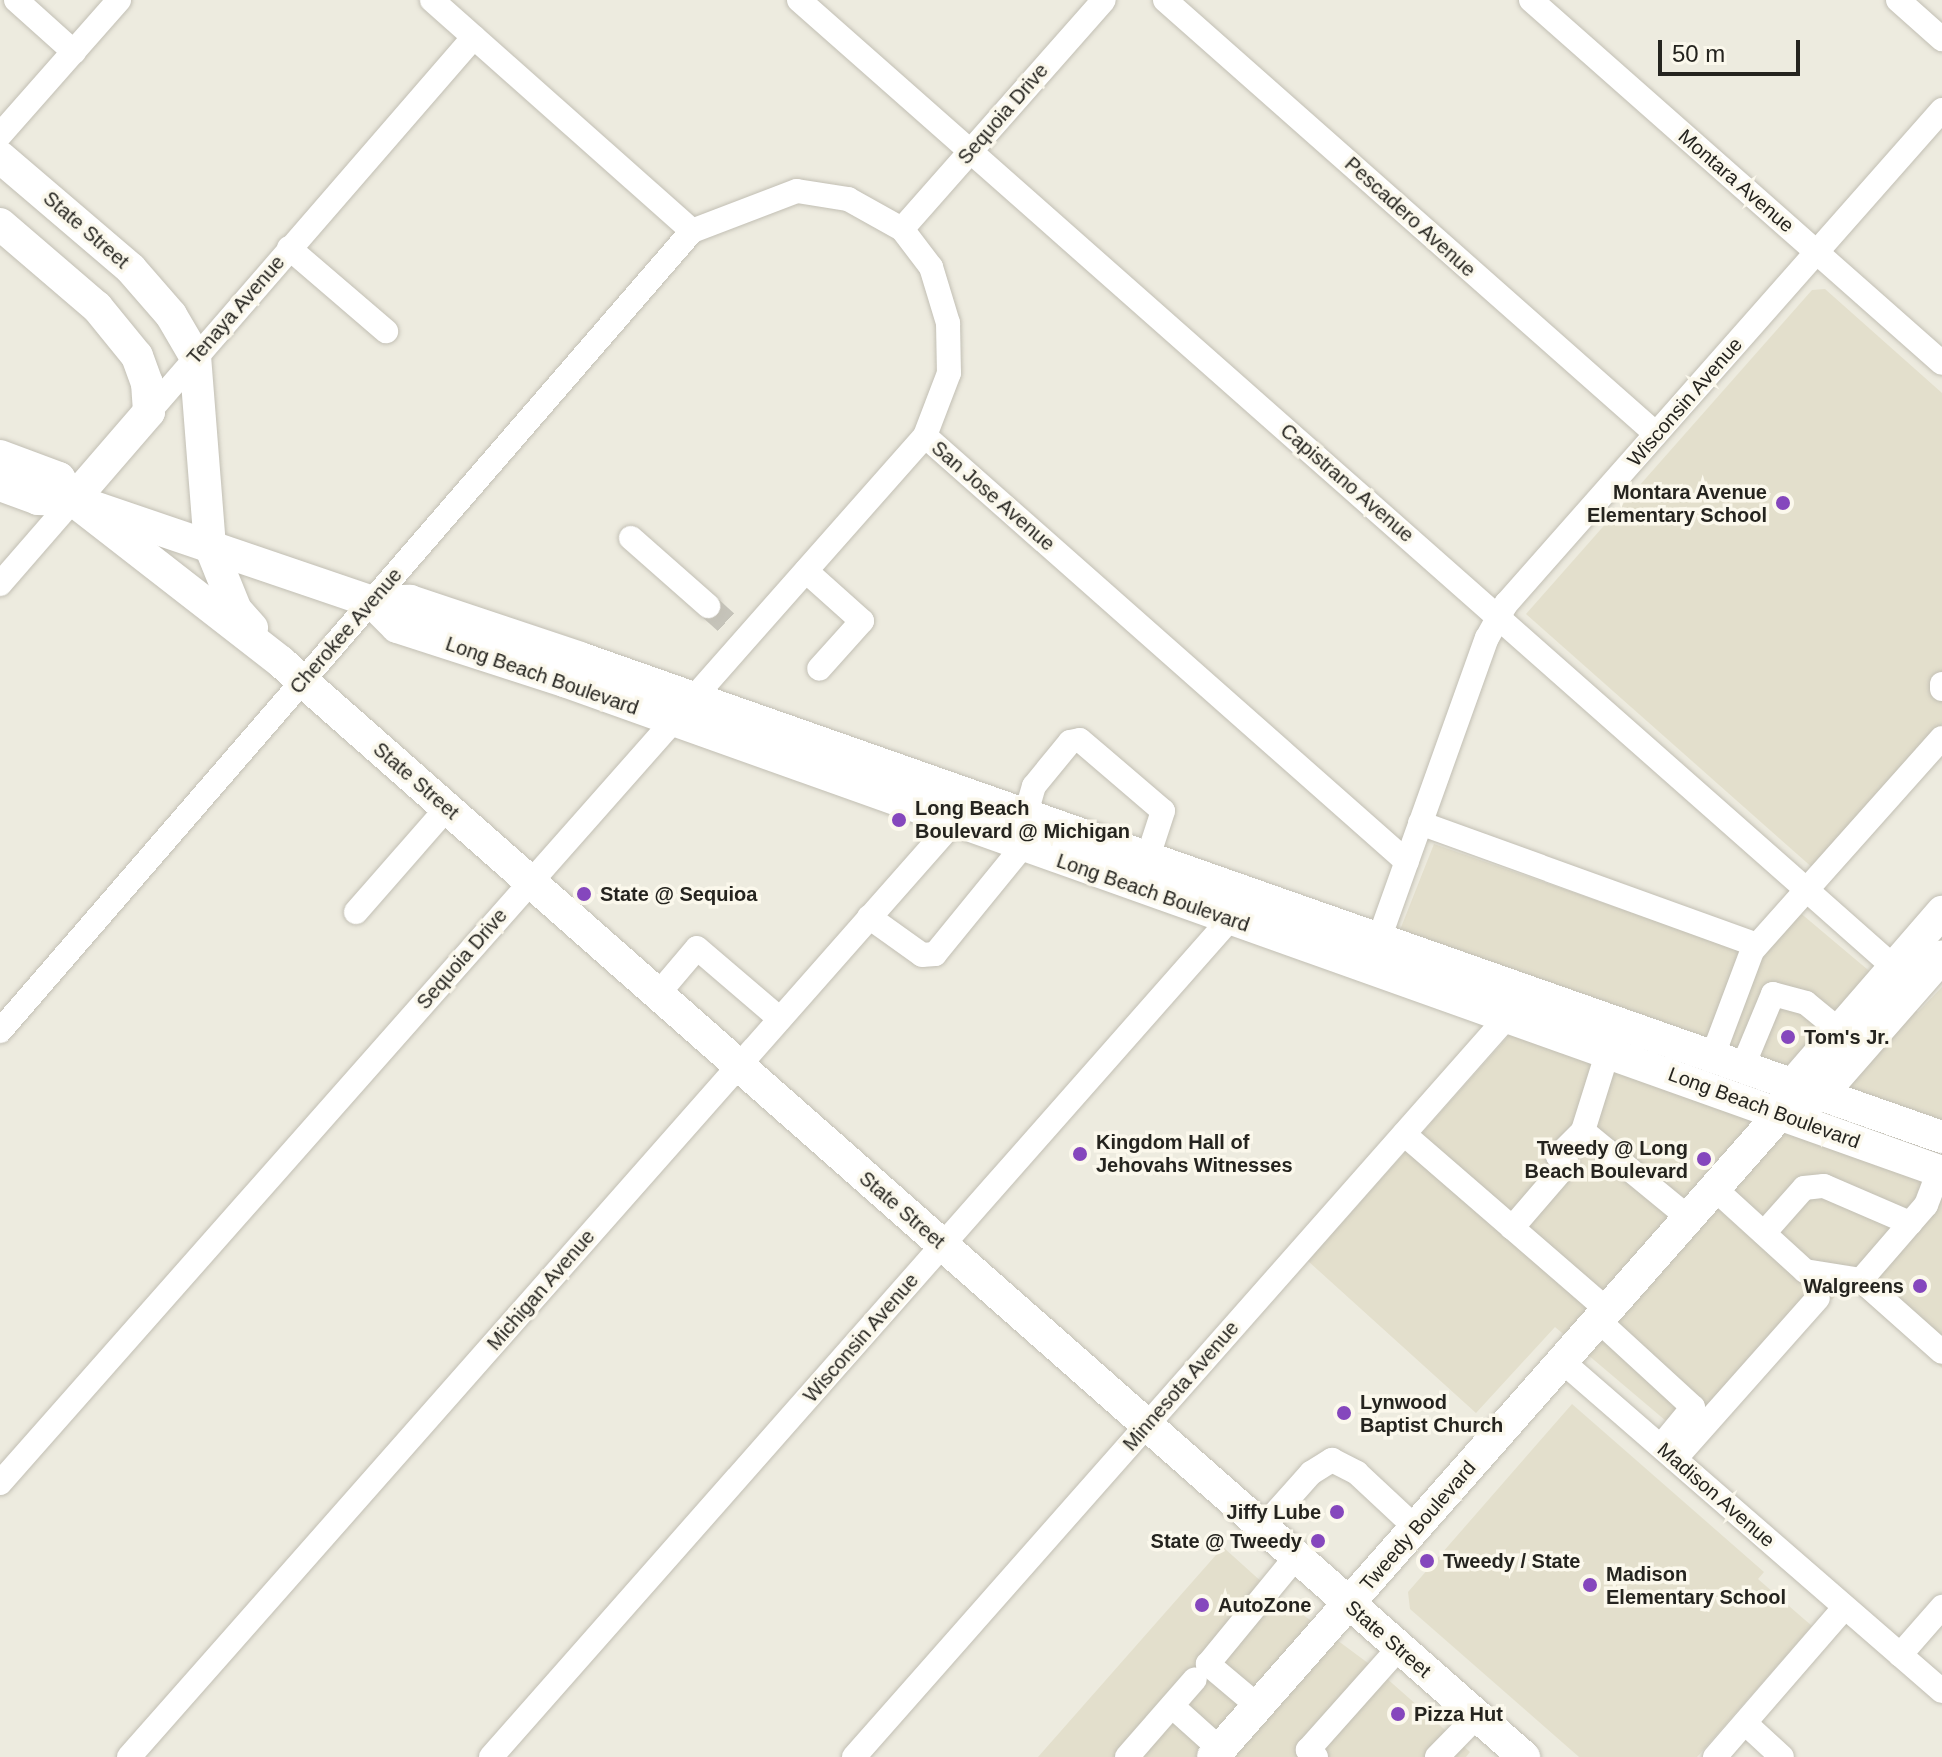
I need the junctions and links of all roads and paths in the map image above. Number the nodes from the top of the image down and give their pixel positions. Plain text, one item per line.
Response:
1 (16, 0) edge
2 (119, 0) edge
3 (432, 0) edge
4 (799, 0) edge
5 (1104, 0) edge
6 (1165, 0) edge
7 (1531, 0) edge
8 (1898, 0) edge
9 (474, 37) junction
10 (1942, 39) edge
11 (74, 52) junction
12 (1942, 110) edge
13 (0, 135) edge
14 (970, 151) junction
15 (0, 157) edge
16 (0, 224) edge
17 (902, 229) junction
18 (692, 231) junction
19 (289, 248) junction
20 (1817, 252) junction
21 (386, 331) dead end
22 (195, 356) junction
23 (1942, 363) edge
24 (149, 412) junction
25 (1656, 434) junction
26 (925, 436) junction
27 (0, 456) edge
28 (0, 485) edge
29 (73, 500) junction
30 (631, 538) dead end
31 (210, 546) junction
32 (806, 571) junction
33 (0, 584) edge
34 (372, 602) junction
35 (708, 606) tunnel mouth
36 (1498, 617) junction
37 (819, 669) dead end
38 (292, 671) junction
39 (683, 710) junction
40 (1942, 738) edge
41 (447, 808) junction
42 (953, 823) junction
43 (1420, 823) junction
44 (1024, 832) junction
45 (1148, 857) junction
46 (1407, 862) junction
47 (531, 882) junction
48 (1807, 890) junction
49 (356, 912) dead end
50 (1942, 912) edge
51 (869, 917) junction
52 (1230, 919) junction
53 (1335, 925) junction
54 (1379, 939) junction
55 (1757, 945) junction
56 (1942, 957) edge
57 (1894, 967) junction
58 (658, 994) junction
59 (1508, 1016) junction
60 (780, 1019) junction
61 (1834, 1026) junction
62 (0, 1031) edge
63 (1608, 1051) junction
64 (1713, 1055) junction
65 (738, 1066) junction
66 (1743, 1066) junction
67 (1807, 1089) junction
68 (1780, 1114) junction
69 (1583, 1131) junction
70 (1404, 1134) junction
71 (1942, 1137) edge
72 (1941, 1172) edge
73 (1715, 1189) junction
74 (1926, 1213) edge
75 (1689, 1218) junction
76 (1512, 1228) junction
77 (1764, 1233) junction
78 (942, 1246) junction
79 (1861, 1280) junction
80 (1818, 1298) dead end
81 (1603, 1316) junction
82 (1942, 1352) edge
83 (1563, 1362) junction
84 (1146, 1426) junction
85 (1668, 1453) junction
86 (0, 1483) edge
87 (1262, 1528) junction
88 (1416, 1528) junction
89 (1295, 1558) junction
90 (1349, 1605) junction
91 (1845, 1607) junction
92 (1942, 1607) edge
93 (1399, 1648) junction
94 (1900, 1655) junction
95 (1195, 1679) dead end
96 (1942, 1691) edge
97 (1172, 1706) junction
98 (1259, 1707) junction
99 (1477, 1716) junction
100 (1745, 1723) junction
101 (1226, 1751) edge
102 (129, 1757) edge
103 (491, 1757) edge
104 (854, 1757) edge
105 (1127, 1757) edge
106 (1316, 1757) edge
107 (1437, 1757) edge
108 (1524, 1757) edge
109 (1715, 1757) edge
110 (1782, 1757) edge

1 - 11 street
2 - 11 street
3 - 9 street
4 - 14 street, Capistrano Avenue
5 - 14 street, Sequoia Drive
6 - 25 street, Pescadero Avenue
7 - 20 street, Montara Avenue
8 - 10 street
9 - 18 street
9 - 19 street, Tenaya Avenue
11 - 13 street
12 - 20 street, Wisconsin Avenue
14 - 17 street, Sequoia Drive
14 - 36 street, Capistrano Avenue
15 - 22 main road, State Street
16 - 24 main road
17 - 18 street, San Jose Avenue
17 - 26 street, San Jose Avenue
18 - 34 street, Cherokee Avenue
19 - 21 street
19 - 22 street, Tenaya Avenue
20 - 23 street, Montara Avenue
20 - 25 street, Wisconsin Avenue
22 - 24 street, Tenaya Avenue
22 - 31 main road, State Street
24 - 29 main road, Tenaya Avenue
25 - 36 street, Wisconsin Avenue
26 - 32 street, Sequoia Drive
26 - 46 street, San Jose Avenue
27 - 29 main road, Long Beach Boulevard
28 - 29 main road, Long Beach Boulevard
29 - 31 main road, Long Beach Boulevard
29 - 33 street, Tenaya Avenue
29 - 38 main road, State Street
30 - 35 street
31 - 34 main road, Long Beach Boulevard
31 - 38 main road, State Street
32 - 37 street
32 - 39 street, Sequoia Drive
34 - 38 street, Cherokee Avenue
34 - 39 main road, Long Beach Boulevard
36 - 43 street, Wisconsin Avenue
36 - 48 street, Capistrano Avenue
38 - 41 main road, State Street
38 - 62 street, Cherokee Avenue
39 - 42 main road, Long Beach Boulevard
39 - 44 main road, Long Beach Boulevard
39 - 47 street, Sequoia Drive
40 - 48 street
41 - 47 main road, State Street
41 - 49 street
42 - 44 main road, Long Beach Boulevard
42 - 51 street, Michigan Avenue
43 - 46 street, Wisconsin Avenue
43 - 55 street
44 - 45 main road, Long Beach Boulevard
44 - 45 street
44 - 51 street
44 - 52 main road, Long Beach Boulevard
45 - 53 main road, Long Beach Boulevard
46 - 54 street, Wisconsin Avenue
47 - 58 main road, State Street
47 - 86 street, Sequoia Drive
48 - 55 street
48 - 57 street, Capistrano Avenue
50 - 57 main road, Tweedy Boulevard
51 - 60 street, Michigan Avenue
52 - 53 main road
52 - 59 main road, Long Beach Boulevard
52 - 78 street, Wisconsin Avenue
53 - 54 main road, Long Beach Boulevard
54 - 64 main road, Long Beach Boulevard
55 - 64 street
56 - 67 main road, Tweedy Boulevard
57 - 61 main road, Tweedy Boulevard
58 - 60 street
58 - 65 main road, State Street
59 - 63 main road, Long Beach Boulevard
59 - 70 street, Minnesota Avenue
60 - 65 street, Michigan Avenue
61 - 66 street
61 - 67 main road, Tweedy Boulevard
63 - 68 main road, Long Beach Boulevard
63 - 69 street
64 - 66 main road, Long Beach Boulevard
65 - 78 main road, State Street
65 - 102 street, Michigan Avenue
66 - 67 main road, Long Beach Boulevard
67 - 68 main road, Tweedy Boulevard
67 - 71 main road, Long Beach Boulevard
68 - 72 main road, Long Beach Boulevard
68 - 73 main road, Tweedy Boulevard
69 - 75 street
69 - 76 street
70 - 76 street
70 - 84 street, Minnesota Avenue
72 - 74 street
73 - 75 main road, Tweedy Boulevard
73 - 77 street
74 - 77 street
74 - 79 street
75 - 81 main road, Tweedy Boulevard
76 - 81 street
77 - 79 street
78 - 84 main road, State Street
78 - 103 street, Wisconsin Avenue
79 - 82 street
80 - 85 street
81 - 83 main road, Tweedy Boulevard
81 - 85 street
83 - 85 street, Madison Avenue
83 - 88 main road, Tweedy Boulevard
84 - 87 main road, State Street
84 - 104 street, Minnesota Avenue
85 - 91 street, Madison Avenue
87 - 88 street
87 - 89 main road, State Street
88 - 90 main road, Tweedy Boulevard
89 - 90 main road, State Street
89 - 98 street
90 - 93 main road, State Street
90 - 98 main road, Tweedy Boulevard
91 - 94 street, Madison Avenue
91 - 100 street
92 - 94 street
93 - 99 main road, State Street
93 - 106 street
94 - 96 street, Madison Avenue
95 - 97 street
97 - 101 street
97 - 105 street
98 - 101 main road, Tweedy Boulevard
99 - 107 street
99 - 108 main road, State Street
100 - 109 street
100 - 110 street

